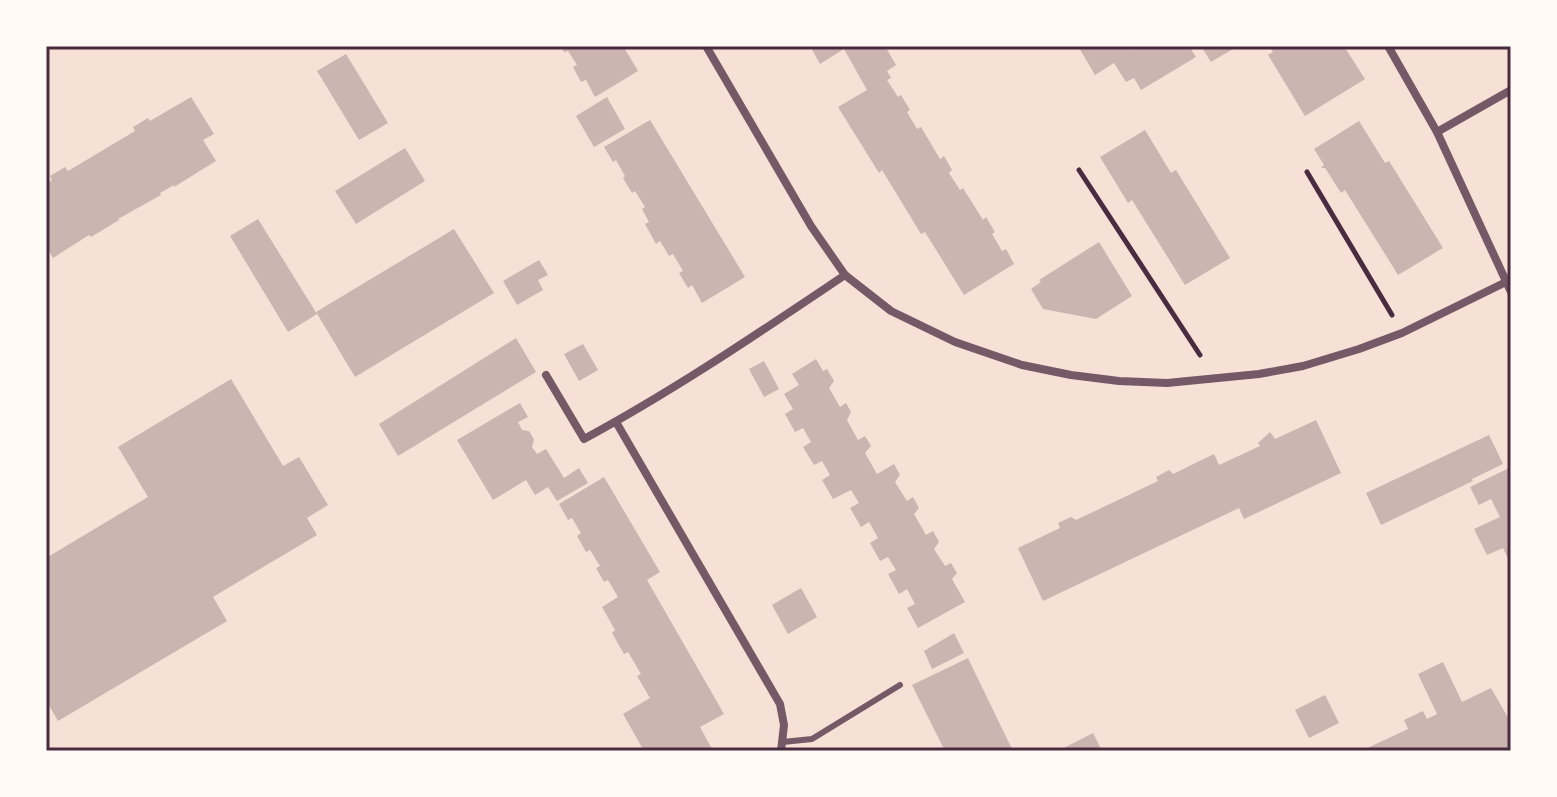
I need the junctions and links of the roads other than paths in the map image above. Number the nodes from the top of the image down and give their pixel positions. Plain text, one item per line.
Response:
1 (706, 46) edge
2 (1388, 46) edge
3 (1511, 90) edge
4 (1437, 132) junction
5 (845, 275) junction
6 (1506, 282) junction
7 (1511, 292) edge
8 (546, 375) dead end
9 (616, 422) junction
10 (900, 685) dead end
11 (782, 747) edge

1 - 5 street
2 - 4 street
3 - 4 street
4 - 6 street
5 - 6 street
5 - 9 street
6 - 7 street
8 - 9 street
9 - 11 street
10 - 11 lane

